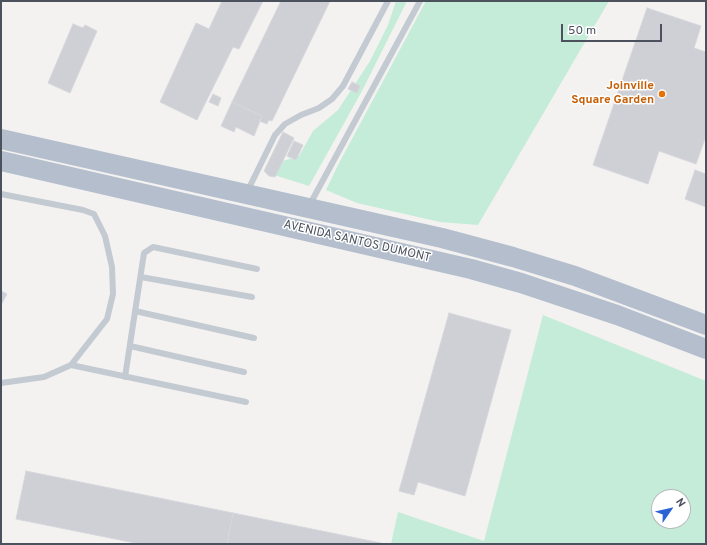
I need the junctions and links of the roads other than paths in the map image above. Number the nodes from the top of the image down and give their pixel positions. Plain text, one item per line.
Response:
1 (388, 1) edge
2 (420, 1) edge
3 (1, 139) edge
4 (1, 161) edge
5 (1, 194) edge
6 (246, 194) junction
7 (308, 207) junction
8 (257, 268) dead end
9 (141, 277) junction
10 (252, 297) dead end
11 (135, 311) junction
12 (706, 325) edge
13 (254, 338) dead end
14 (130, 346) junction
15 (706, 349) edge
16 (71, 365) junction
17 (244, 372) dead end
18 (125, 377) junction
19 (1, 383) edge
20 (246, 402) dead end

1 - 6 lane
2 - 7 lane
3 - 6 main road, AVENIDA SANTOS DUMONT
4 - 15 main road, AVENIDA SANTOS DUMONT
5 - 16 lane
6 - 7 main road, AVENIDA SANTOS DUMONT
7 - 12 main road, AVENIDA SANTOS DUMONT
8 - 9 lane
9 - 10 lane
9 - 11 lane
11 - 13 lane
11 - 14 lane
14 - 17 lane
14 - 18 lane
16 - 18 lane
16 - 19 lane
18 - 20 lane

